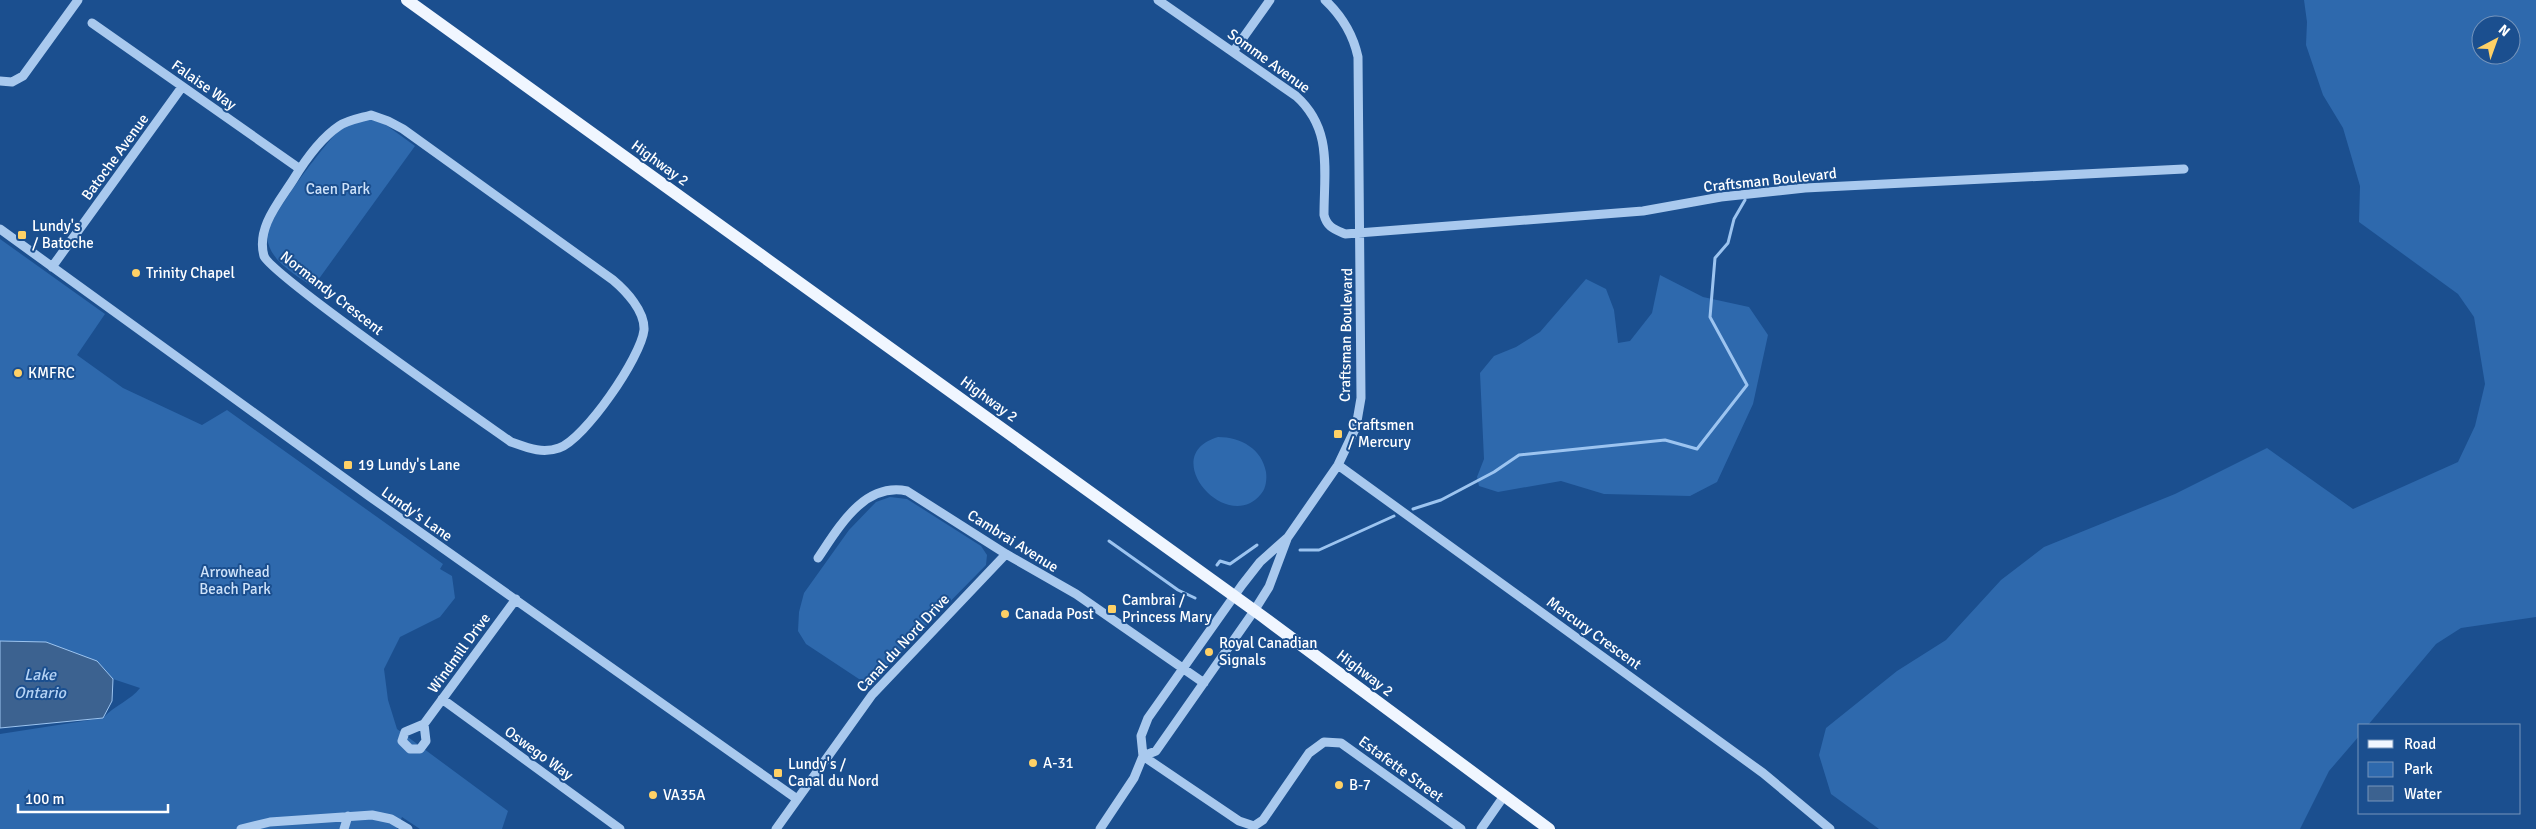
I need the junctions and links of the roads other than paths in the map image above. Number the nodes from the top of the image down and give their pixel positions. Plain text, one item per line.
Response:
1 (78, 0) edge
2 (407, 0) edge
3 (1158, 0) edge
4 (1270, 0) edge
5 (1325, 0) edge
6 (92, 22) dead end
7 (1233, 52) junction
8 (0, 81) edge
9 (182, 86) junction
10 (300, 169) junction
11 (2184, 169) dead end
12 (0, 229) edge
13 (1360, 234) junction
14 (52, 267) junction
15 (1338, 465) junction
16 (1288, 537) junction
17 (1006, 554) junction
18 (818, 558) dead end
19 (1234, 596) junction
20 (516, 599) junction
21 (1254, 611) junction
22 (1183, 669) junction
23 (1204, 683) junction
24 (442, 698) junction
25 (424, 724) dead end
26 (1143, 756) junction
27 (1504, 796) junction
28 (797, 800) junction
29 (348, 816) junction
30 (241, 829) edge
31 (344, 829) edge
32 (408, 829) edge
33 (620, 829) edge
34 (776, 829) edge
35 (1100, 829) edge
36 (1461, 829) edge
37 (1481, 829) edge
38 (1549, 829) edge
39 (1830, 829) edge

1 - 8 street
2 - 19 main road, Highway 2
3 - 7 street, Somme Avenue
4 - 7 street
5 - 13 street, Craftsman Boulevard
6 - 9 street, Falaise Way
7 - 13 street, Somme Avenue
9 - 10 street, Falaise Way
9 - 14 street, Batoche Avenue
10 - 10 street, Normandy Crescent
11 - 13 street, Craftsman Boulevard
12 - 14 street, Lundy's Lane
13 - 15 street, Craftsman Boulevard
14 - 20 street, Lundy's Lane
15 - 16 street, Craftsman Boulevard
15 - 39 street, Mercury Crescent
16 - 19 street, Craftsman Boulevard
16 - 21 street, Craftsman Boulevard
17 - 18 street, Cambrai Avenue
17 - 22 street, Cambrai Avenue
17 - 28 street, Canal du Nord Drive
19 - 21 main road, Highway 2
19 - 22 street, Craftsman Boulevard
20 - 24 street, Windmill Drive
20 - 28 street, Lundy's Lane
21 - 23 street, Craftsman Boulevard
21 - 27 main road, Highway 2
22 - 23 street, Cambrai Avenue
22 - 26 street, Craftsman Boulevard
23 - 26 street, Craftsman Boulevard
24 - 25 street, Windmill Drive
24 - 33 street, Oswego Way
26 - 35 street
26 - 36 street, Estafette Street
27 - 37 street
27 - 38 main road, Highway 2
28 - 34 street, Canal du Nord Drive
29 - 30 street
29 - 31 street
29 - 32 street

